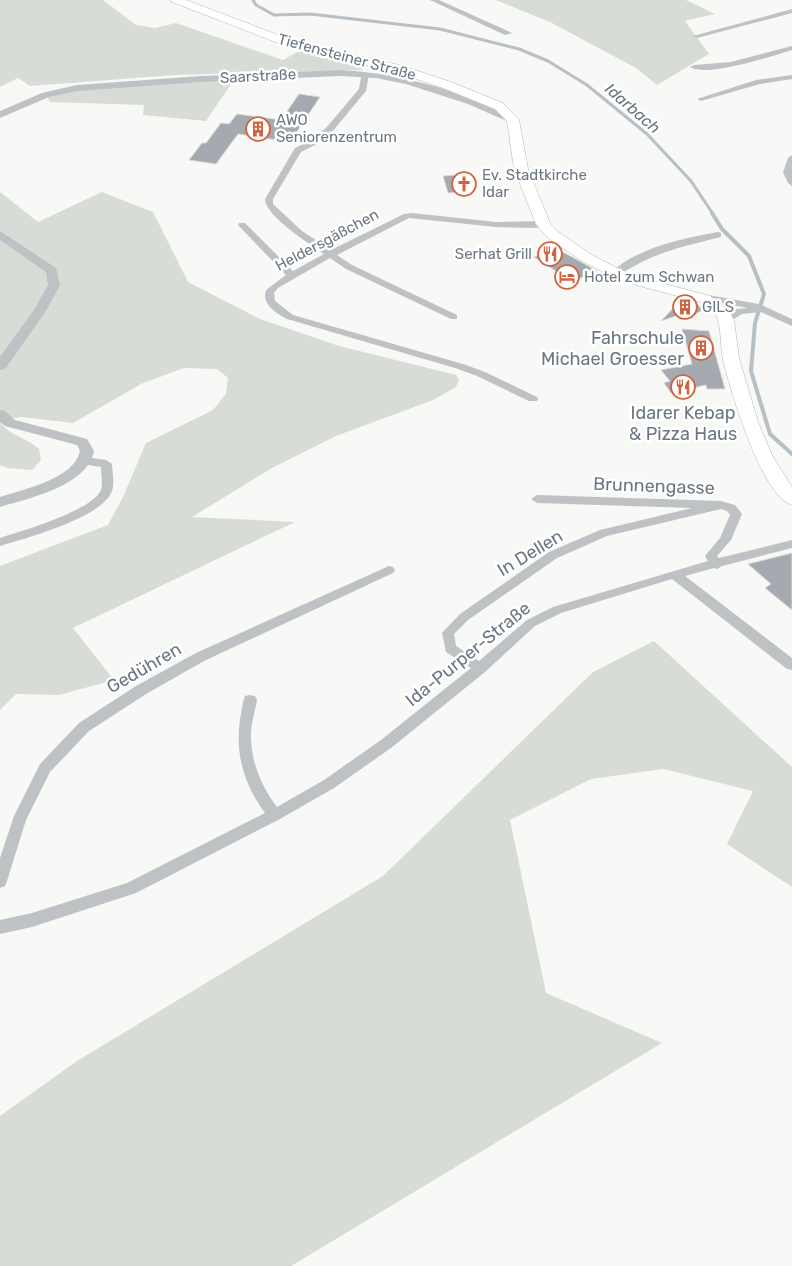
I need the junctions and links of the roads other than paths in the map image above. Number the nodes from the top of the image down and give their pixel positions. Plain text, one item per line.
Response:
1 (176, 0) edge
2 (433, 0) edge
3 (792, 11) edge
4 (508, 33) dead end
5 (697, 36) dead end
6 (792, 48) edge
7 (694, 66) dead end
8 (365, 74) junction
9 (792, 77) edge
10 (701, 99) dead end
11 (0, 115) edge
12 (513, 120) junction
13 (792, 158) edge
14 (792, 183) edge
15 (242, 224) dead end
16 (543, 224) junction
17 (0, 235) edge
18 (718, 235) dead end
19 (331, 255) junction
20 (616, 273) junction
21 (292, 275) junction
22 (692, 295) junction
23 (736, 311) junction
24 (454, 317) dead end
25 (792, 322) edge
26 (0, 366) edge
27 (533, 399) dead end
28 (0, 414) edge
29 (84, 461) junction
30 (537, 499) dead end
31 (792, 499) edge
32 (0, 502) edge
33 (721, 505) junction
34 (0, 542) edge
35 (792, 544) edge
36 (717, 565) junction
37 (388, 570) dead end
38 (674, 574) junction
39 (792, 664) edge
40 (480, 668) junction
41 (250, 700) dead end
42 (275, 815) junction
43 (0, 881) edge
44 (0, 926) edge

1 - 12 main road, Tiefensteiner Straße
2 - 4 street
3 - 5 street
6 - 7 street
8 - 11 street, Saarstraße
8 - 12 street, Saarstraße
8 - 19 street
9 - 10 street
12 - 16 main road
13 - 14 street
15 - 21 street
16 - 19 street, Heldersgäßchen
16 - 20 main road
17 - 26 street
18 - 20 street
19 - 21 street, Heldersgäßchen
19 - 24 street
20 - 22 main road
21 - 27 street, Heldersgäßchen
22 - 23 street
22 - 23 main road
23 - 25 street
23 - 31 main road
28 - 29 street
29 - 32 street
29 - 34 street
30 - 33 street, Brunnengasse
33 - 36 street, Brunnengasse
33 - 40 street, In Dellen
35 - 36 street, Ida-Purper-Straße
36 - 38 street, Ida-Purper-Straße
37 - 43 street, Gedühren
38 - 39 street
38 - 40 street, Ida-Purper-Straße
40 - 42 street, Ida-Purper-Straße
41 - 42 street
42 - 44 street, Ida-Purper-Straße

